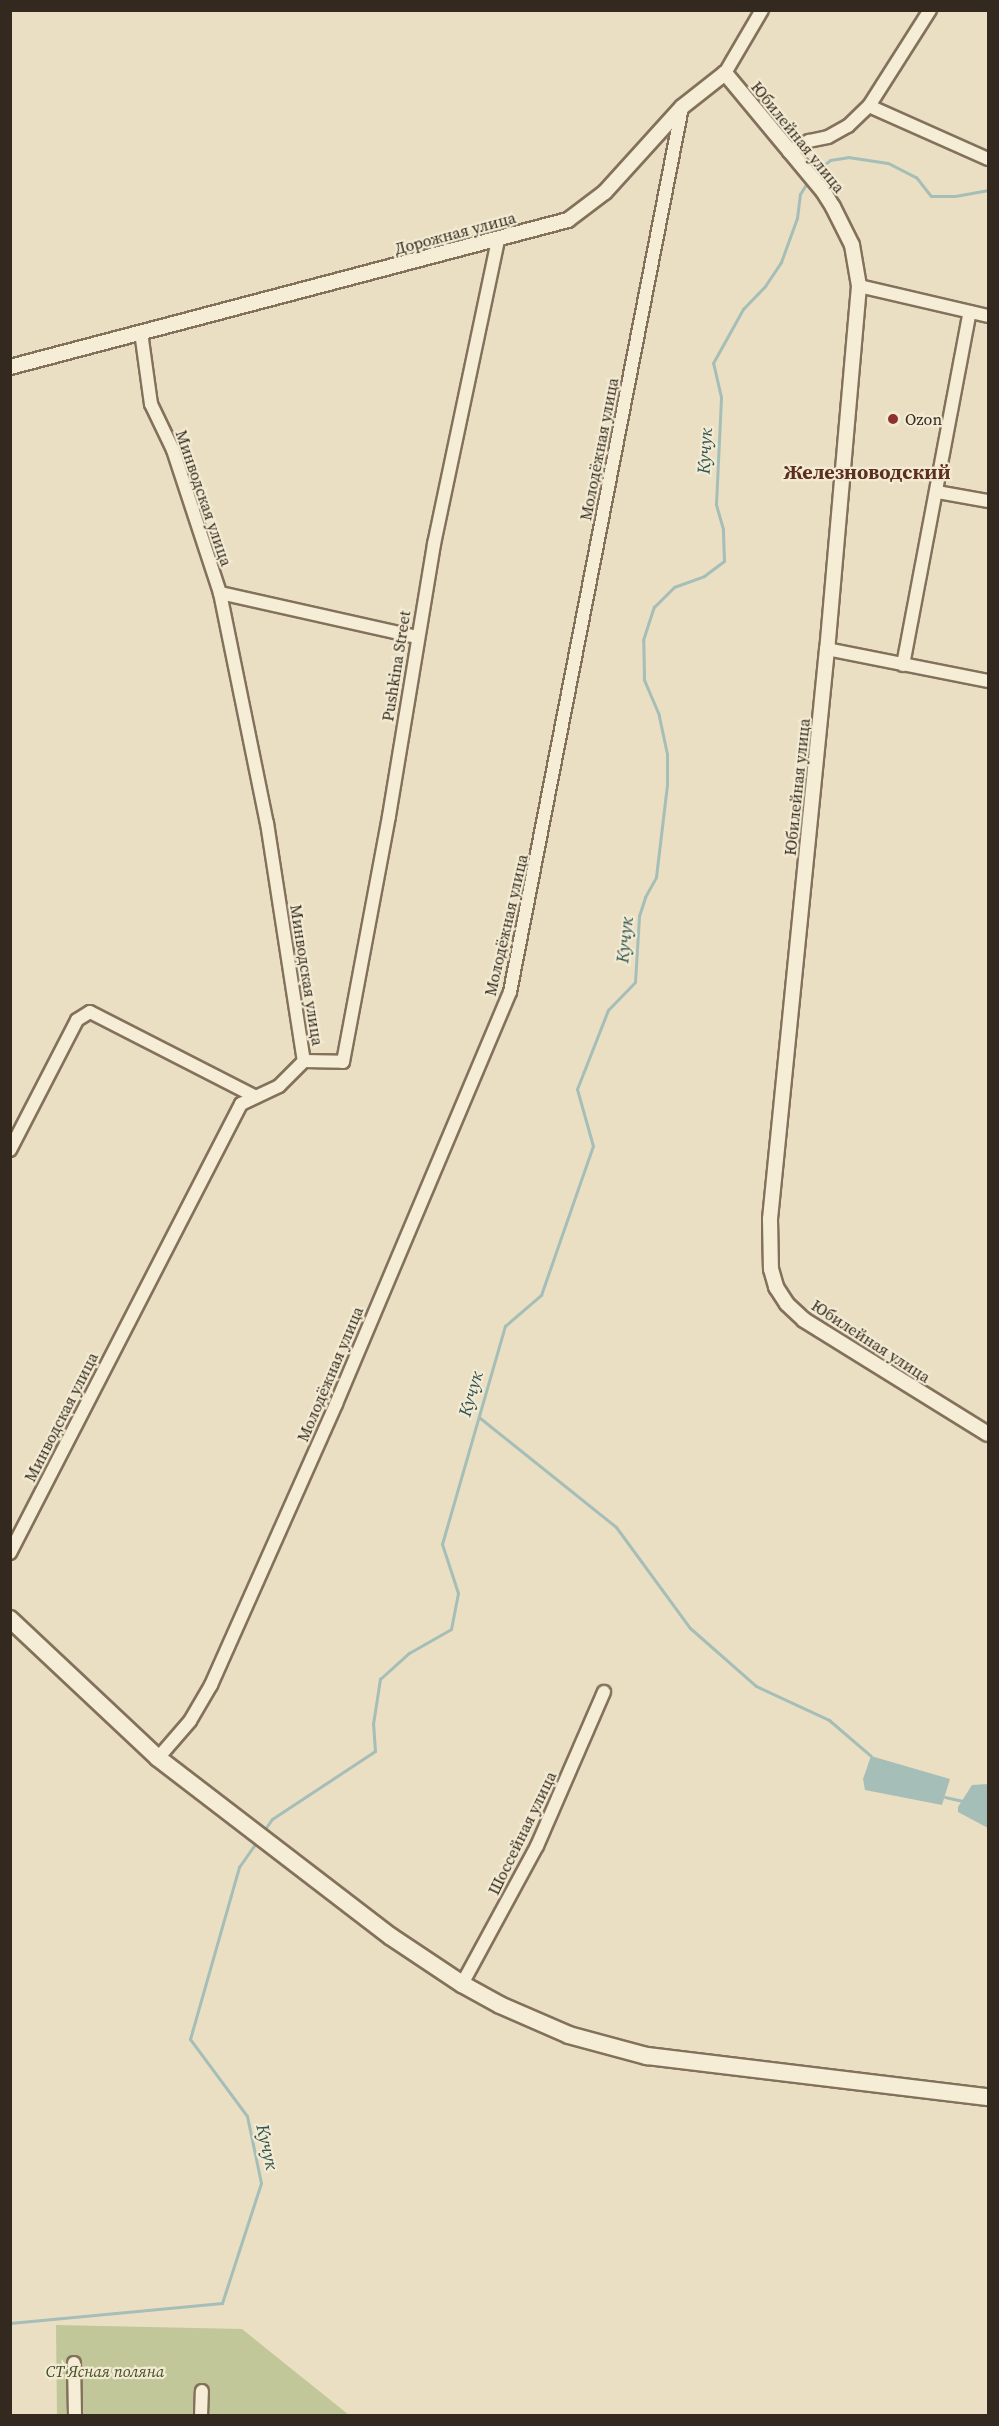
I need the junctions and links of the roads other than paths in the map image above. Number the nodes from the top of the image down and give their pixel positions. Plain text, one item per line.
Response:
1 (762, 10) edge
2 (930, 10) edge
3 (725, 73) junction
4 (869, 106) junction
5 (682, 107) junction
6 (789, 152) junction
7 (988, 159) edge
8 (498, 239) junction
9 (859, 286) junction
10 (970, 312) junction
11 (988, 315) edge
12 (141, 332) junction
13 (10, 368) edge
14 (937, 492) junction
15 (988, 501) edge
16 (220, 593) junction
17 (417, 637) junction
18 (827, 649) junction
19 (903, 665) junction
20 (988, 681) edge
21 (304, 1061) junction
22 (256, 1097) junction
23 (10, 1150) edge
24 (988, 1434) edge
25 (10, 1552) edge
26 (10, 1620) edge
27 (604, 1692) dead end
28 (158, 1758) junction
29 (462, 1984) junction
30 (988, 2097) edge
31 (75, 2363) dead end
32 (202, 2391) dead end
33 (75, 2415) edge
34 (201, 2415) edge

1 - 3 street
2 - 4 street
3 - 5 street, Дорожная улица
3 - 6 street, Юбилейная улица
4 - 6 street
4 - 7 street
5 - 8 street, Дорожная улица
5 - 28 street, Молодёжная улица
6 - 9 street, Юбилейная улица
8 - 12 street, Дорожная улица
8 - 17 street, Pushkina Street
9 - 10 street
9 - 18 street, Юбилейная улица
10 - 11 street
10 - 14 street
12 - 13 street, Дорожная улица
12 - 16 street, Минводская улица
14 - 15 street
14 - 19 street
16 - 17 street
16 - 21 street, Минводская улица
17 - 21 street, Pushkina Street
18 - 19 street
18 - 24 street, Юбилейная улица
19 - 20 street
21 - 22 street, Минводская улица
22 - 23 street
22 - 25 street, Минводская улица
26 - 28 main road
27 - 29 street, Шоссейная улица
28 - 29 main road
29 - 30 main road
31 - 33 street
32 - 34 street

